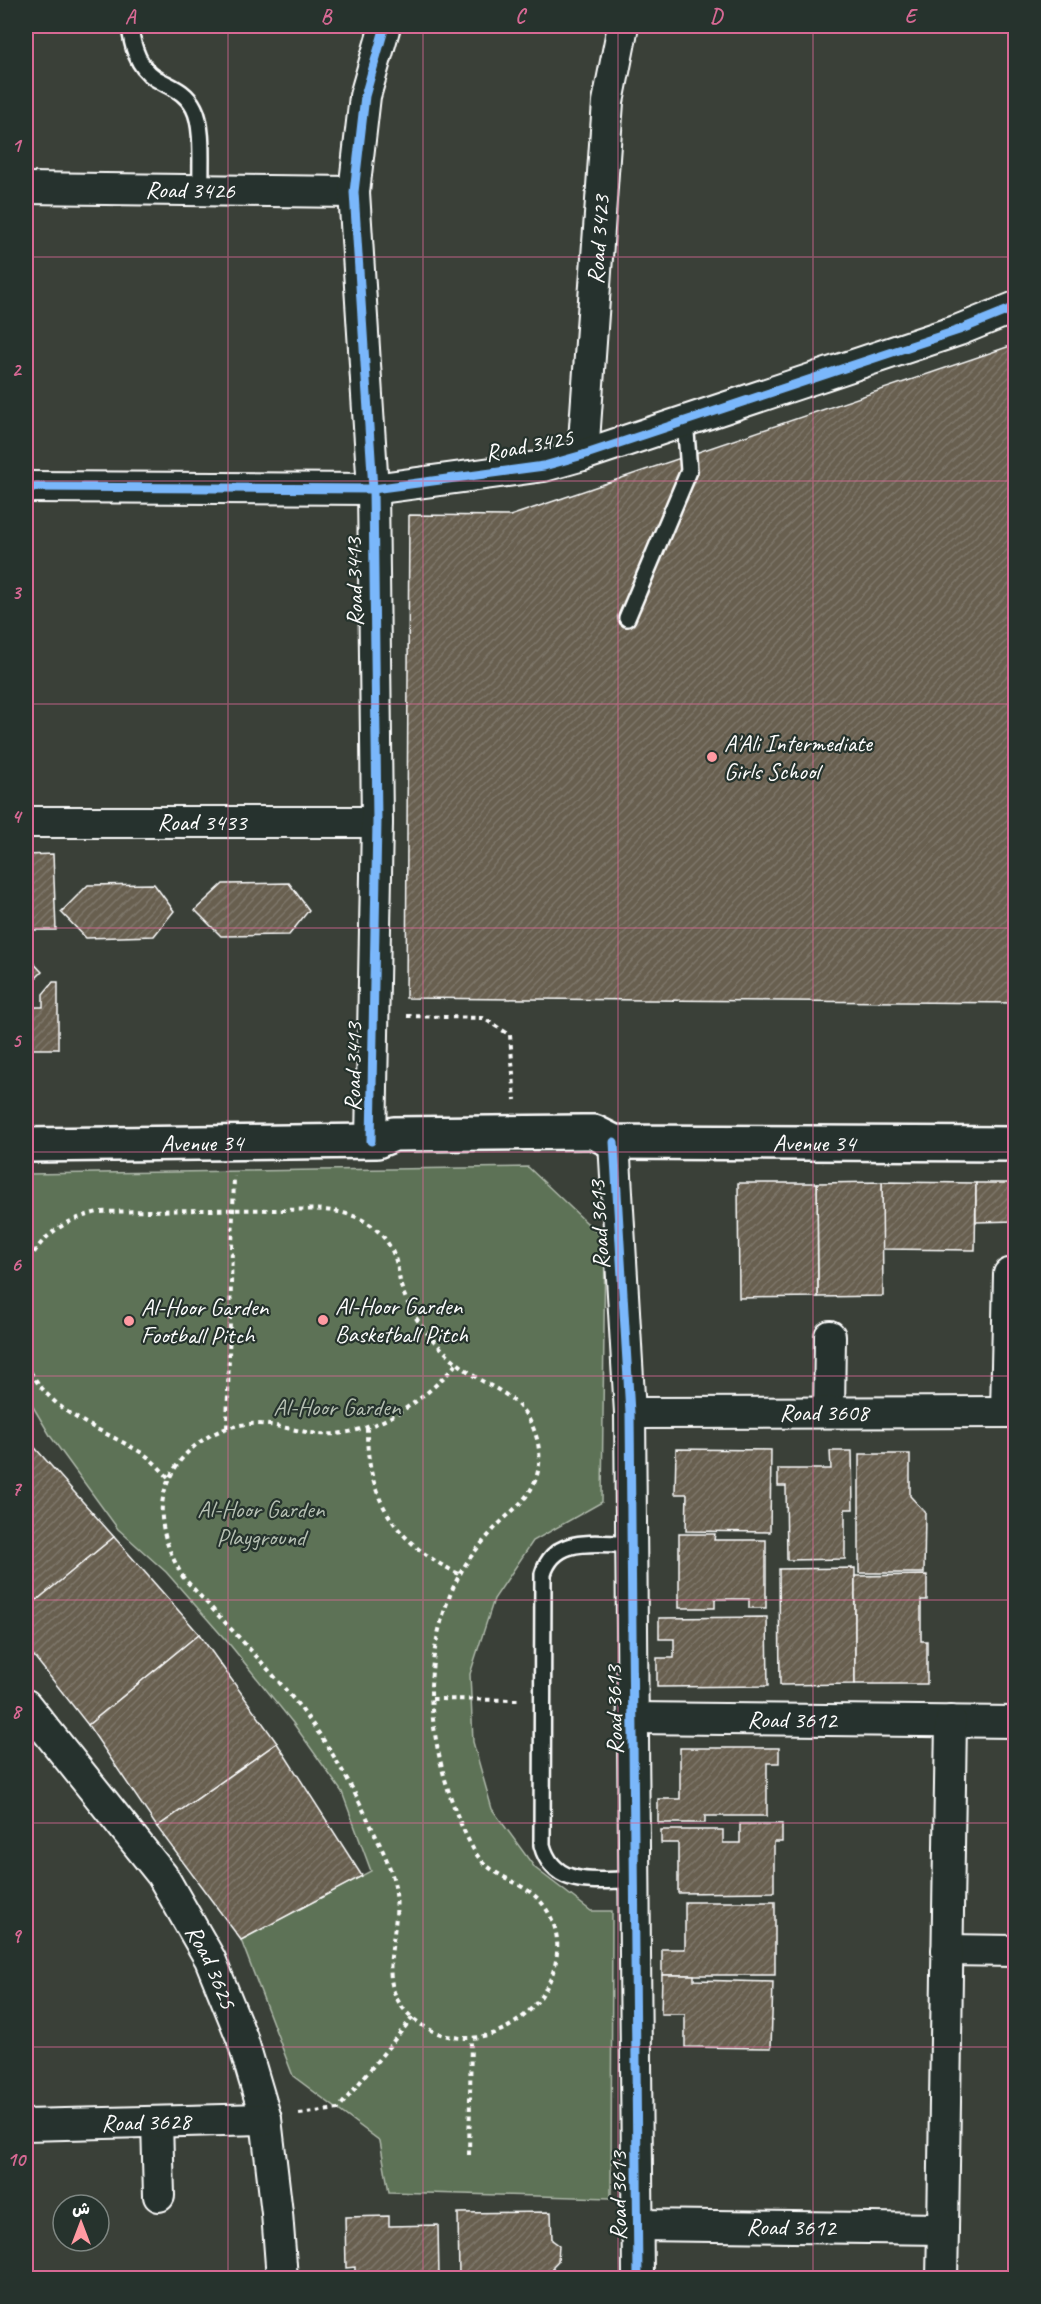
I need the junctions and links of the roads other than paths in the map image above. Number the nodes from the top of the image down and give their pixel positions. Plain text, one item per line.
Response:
1 (130, 26) edge
2 (385, 26) edge
3 (623, 26) edge
4 (26, 188) edge
5 (201, 190) junction
6 (354, 192) junction
7 (1016, 307) edge
8 (685, 420) junction
9 (583, 455) junction
10 (26, 487) edge
11 (373, 489) junction
12 (627, 618) dead end
13 (26, 822) edge
14 (377, 822) junction
15 (374, 1141) junction
16 (614, 1142) junction
17 (1016, 1144) edge
18 (26, 1145) edge
19 (1009, 1274) dead end
20 (830, 1336) dead end
21 (829, 1411) junction
22 (1011, 1412) edge
23 (630, 1413) junction
24 (632, 1544) junction
25 (26, 1705) edge
26 (633, 1718) junction
27 (951, 1721) junction
28 (1016, 1722) edge
29 (635, 1880) junction
30 (947, 1950) junction
31 (1016, 1951) edge
32 (266, 2119) junction
33 (157, 2122) junction
34 (26, 2125) edge
35 (159, 2196) dead end
36 (638, 2224) junction
37 (943, 2229) junction
38 (282, 2278) edge
39 (638, 2278) edge
40 (942, 2278) edge

1 - 5 lane
2 - 6 street, Road 3413
3 - 9 street, Road 3423
4 - 5 street, Road 3426
5 - 6 street, Road 3426
6 - 11 street, Road 3413
7 - 8 street, Road 3425
8 - 9 street, Road 3425
8 - 12 lane
9 - 11 street, Road 3425
10 - 11 street, Road 3425
11 - 14 street, Road 3413
13 - 14 street, Road 3433
14 - 15 street, Road 3413
15 - 16 street, Avenue 34
15 - 16 street, Avenue 34
15 - 18 street, Avenue 34
16 - 17 street, Avenue 34
16 - 23 street, Road 3613
19 - 22 street
20 - 21 street
21 - 22 street, Road 3608
21 - 23 street, Road 3608
23 - 24 street, Road 3613
24 - 26 street, Road 3613
24 - 29 lane
25 - 32 street, Road 3625
26 - 27 street, Road 3612
26 - 29 street, Road 3613
27 - 28 street, Road 3612
27 - 30 street
29 - 36 street, Road 3613
30 - 31 street
30 - 37 street
32 - 33 street, Road 3628
32 - 38 street, Road 3625
33 - 34 street, Road 3628
33 - 35 street
36 - 37 street, Road 3612
36 - 39 street, Road 3613
37 - 40 street

